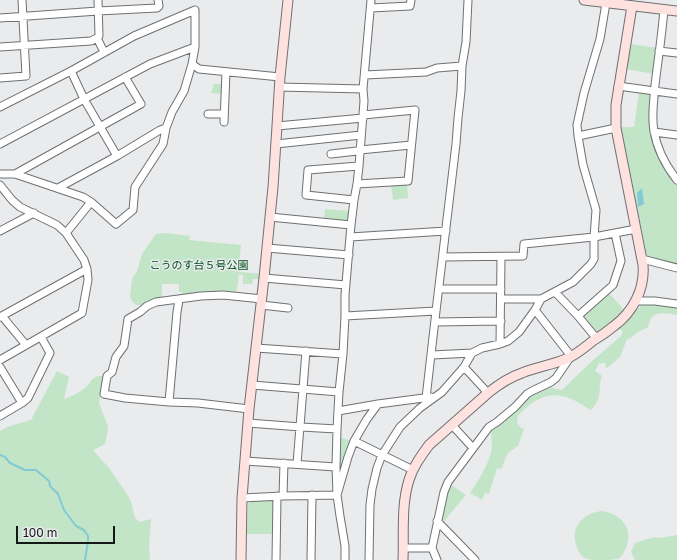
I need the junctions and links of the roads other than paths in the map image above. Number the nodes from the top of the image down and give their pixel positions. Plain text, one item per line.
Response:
1 (22, 0) edge
2 (98, 0) edge
3 (158, 0) edge
4 (288, 0) edge
5 (411, 0) edge
6 (468, 0) edge
7 (584, 0) edge
8 (606, 3) junction
9 (371, 4) edge
10 (665, 5) edge
11 (632, 6) junction
12 (98, 11) junction
13 (677, 11) edge
14 (22, 16) junction
15 (0, 18) edge
16 (97, 38) junction
17 (24, 46) junction
18 (0, 47) edge
19 (195, 47) junction
20 (659, 50) junction
21 (104, 52) junction
22 (677, 53) edge
23 (192, 64) junction
24 (462, 66) junction
25 (71, 71) junction
26 (226, 72) junction
27 (365, 75) junction
28 (125, 77) junction
29 (280, 77) junction
30 (0, 78) edge
31 (618, 86) junction
32 (279, 87) junction
33 (363, 89) junction
34 (655, 91) junction
35 (677, 94) edge
36 (84, 100) junction
37 (0, 107) edge
38 (208, 114) dead end
39 (363, 116) junction
40 (277, 126) junction
41 (100, 127) junction
42 (166, 128) junction
43 (616, 128) junction
44 (654, 132) junction
45 (361, 134) junction
46 (677, 135) edge
47 (578, 136) junction
48 (0, 144) edge
49 (276, 144) junction
50 (411, 145) junction
51 (360, 150) junction
52 (331, 154) dead end
53 (117, 156) junction
54 (359, 166) junction
55 (0, 174) edge
56 (14, 174) junction
57 (677, 180) edge
58 (357, 184) junction
59 (0, 185) edge
60 (58, 188) junction
61 (354, 200) junction
62 (91, 202) junction
63 (34, 213) junction
64 (270, 217) junction
65 (0, 221) edge
66 (351, 225) junction
67 (636, 229) junction
68 (3, 230) edge
69 (446, 231) junction
70 (66, 233) junction
71 (615, 233) junction
72 (350, 237) junction
73 (594, 237) junction
74 (267, 248) junction
75 (349, 255) junction
76 (443, 257) junction
77 (501, 257) junction
78 (642, 259) junction
79 (677, 268) edge
80 (87, 269) junction
81 (264, 278) junction
82 (346, 285) junction
83 (439, 289) junction
84 (501, 289) junction
85 (555, 292) junction
86 (501, 299) junction
87 (541, 299) junction
88 (179, 300) junction
89 (636, 301) junction
90 (261, 302) junction
91 (677, 304) edge
92 (288, 308) dead end
93 (436, 310) junction
94 (535, 310) junction
95 (1, 316) edge
96 (345, 316) junction
97 (578, 316) junction
98 (501, 321) junction
99 (435, 322) junction
100 (41, 336) junction
101 (597, 338) junction
102 (500, 344) junction
103 (26, 345) junction
104 (256, 348) junction
105 (306, 351) junction
106 (472, 353) junction
107 (342, 354) junction
108 (432, 354) junction
109 (571, 356) junction
110 (0, 360) edge
111 (0, 367) edge
112 (464, 367) junction
113 (252, 385) junction
114 (303, 389) junction
115 (339, 392) junction
116 (488, 393) junction
117 (430, 398) junction
118 (169, 402) junction
119 (22, 403) junction
120 (378, 404) junction
121 (249, 409) junction
122 (338, 411) junction
123 (0, 416) edge
124 (248, 422) junction
125 (452, 425) junction
126 (301, 427) junction
127 (337, 429) junction
128 (354, 441) junction
129 (473, 448) junction
130 (382, 455) junction
131 (245, 461) junction
132 (284, 463) junction
133 (297, 464) junction
134 (336, 467) junction
135 (413, 470) junction
136 (312, 495) junction
137 (338, 495) junction
138 (280, 496) junction
139 (242, 498) junction
140 (437, 521) junction
141 (403, 548) junction
142 (432, 548) junction
143 (241, 560) edge
144 (276, 560) edge
145 (311, 560) edge
146 (345, 560) edge
147 (368, 560) edge
148 (403, 560) edge
149 (437, 560) edge
150 (475, 560) edge

1 - 14 street
2 - 12 street
3 - 12 street
4 - 29 street
5 - 9 street
6 - 24 street
7 - 8 street
8 - 11 street
8 - 47 street
9 - 27 street
10 - 11 street
10 - 13 street
10 - 20 street
11 - 31 street
12 - 14 street
12 - 16 street
14 - 15 street
14 - 17 street
16 - 17 street
16 - 21 street
17 - 18 street
17 - 30 street
19 - 21 street
19 - 23 street
19 - 28 street
20 - 22 street
20 - 34 street
21 - 25 street
23 - 26 street
23 - 42 street
24 - 27 street
24 - 69 street
25 - 36 street
25 - 37 street
26 - 29 street
26 - 38 street
27 - 33 street
28 - 36 street
28 - 41 street
29 - 32 street
31 - 34 street
31 - 43 street
32 - 33 street
32 - 40 street
33 - 39 street
34 - 35 street
34 - 44 street
36 - 41 street
36 - 48 street
39 - 40 street
39 - 45 street
39 - 50 street
40 - 49 street
41 - 53 street
41 - 56 street
42 - 53 street
42 - 62 street
43 - 47 street
43 - 67 street
44 - 46 street
44 - 57 street
45 - 49 street
45 - 51 street
47 - 73 street
49 - 64 street
50 - 51 street
50 - 58 street
51 - 52 street
51 - 54 street
53 - 60 street
54 - 58 street
54 - 61 street
55 - 56 street
56 - 60 street
58 - 61 street
59 - 63 street
60 - 62 street
61 - 66 street
62 - 70 street
63 - 68 street
63 - 70 street
64 - 66 street
64 - 74 street
65 - 68 street
66 - 72 street
67 - 71 street
67 - 78 street
69 - 72 street
69 - 76 street
70 - 80 street
71 - 73 street
71 - 97 street
72 - 75 street
73 - 77 street
73 - 85 street
74 - 75 street
74 - 81 street
75 - 82 street
76 - 77 street
76 - 83 street
77 - 84 street
78 - 79 street
78 - 89 street
80 - 95 street
80 - 100 street
81 - 82 street
81 - 90 street
82 - 96 street
83 - 84 street
83 - 93 street
84 - 86 street
85 - 87 street
85 - 97 street
86 - 87 street
86 - 98 street
87 - 94 street
88 - 90 street
88 - 118 street
88 - 118 street
89 - 91 street
89 - 101 street
90 - 92 street
90 - 104 street
93 - 96 street
93 - 99 street
94 - 102 street
94 - 109 street
95 - 103 street
96 - 107 street
97 - 101 street
98 - 99 street
98 - 102 street
99 - 108 street
100 - 103 street
100 - 119 street
101 - 109 street
102 - 106 street
103 - 110 street
104 - 105 street
104 - 113 street
105 - 107 street
105 - 114 street
106 - 108 street
106 - 112 street
107 - 115 street
108 - 117 street
109 - 116 street
109 - 129 street
111 - 119 street
112 - 116 street
112 - 117 street
113 - 114 street
113 - 121 street
114 - 115 street
114 - 126 street
115 - 122 street
116 - 125 street
117 - 120 street
117 - 130 street
118 - 121 street
119 - 123 street
120 - 122 street
120 - 128 street
121 - 124 street
122 - 127 street
124 - 126 street
124 - 131 street
125 - 129 street
125 - 135 street
126 - 127 street
126 - 133 street
127 - 134 street
128 - 130 street
128 - 137 street
129 - 140 street
130 - 135 street
130 - 147 street
131 - 132 street
131 - 139 street
132 - 133 street
132 - 138 street
133 - 134 street
134 - 137 street
135 - 141 street
136 - 137 street
136 - 138 street
136 - 145 street
137 - 146 street
138 - 139 street
138 - 144 street
139 - 143 street
140 - 142 street
140 - 150 street
141 - 142 street
141 - 148 street
142 - 149 street

